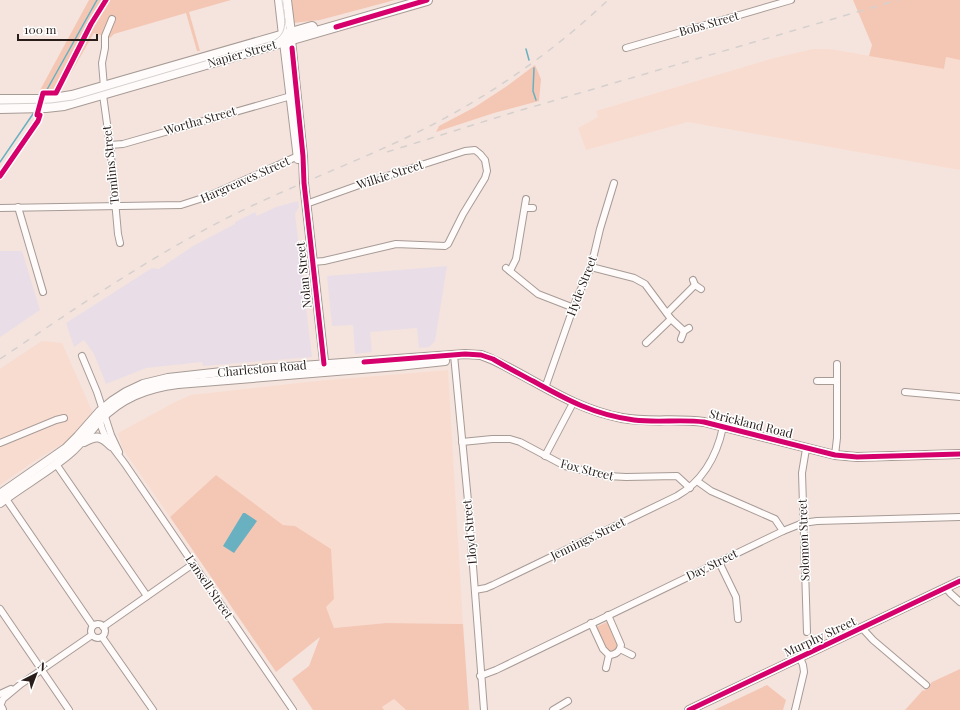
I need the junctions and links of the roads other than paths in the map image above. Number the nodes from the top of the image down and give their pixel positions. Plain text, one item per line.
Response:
1 (279, 0) edge
2 (287, 0) edge
3 (410, 0) edge
4 (427, 0) edge
5 (791, 0) edge
6 (112, 19) dead end
7 (287, 37) junction
8 (626, 48) dead end
9 (104, 91) junction
10 (294, 96) junction
11 (0, 100) edge
12 (33, 104) junction
13 (0, 108) edge
14 (110, 145) junction
15 (300, 156) junction
16 (614, 183) dead end
17 (526, 199) dead end
18 (306, 204) junction
19 (115, 206) junction
20 (18, 207) junction
21 (0, 208) edge
22 (525, 208) junction
23 (533, 208) dead end
24 (120, 243) dead end
25 (313, 262) junction
26 (591, 267) junction
27 (696, 285) dead end
28 (43, 292) dead end
29 (574, 308) junction
30 (667, 313) junction
31 (672, 319) junction
32 (681, 338) dead end
33 (646, 343) dead end
34 (82, 356) dead end
35 (454, 357) junction
36 (837, 364) dead end
37 (325, 368) junction
38 (817, 381) dead end
39 (837, 381) junction
40 (545, 388) junction
41 (905, 392) dead end
42 (960, 397) edge
43 (573, 403) junction
44 (102, 414) junction
45 (64, 418) dead end
46 (723, 427) junction
47 (462, 442) junction
48 (0, 443) edge
49 (80, 444) junction
50 (111, 446) junction
51 (806, 449) junction
52 (960, 454) edge
53 (835, 455) junction
54 (546, 456) junction
55 (56, 464) junction
56 (125, 464) junction
57 (698, 481) junction
58 (690, 488) junction
59 (2, 497) edge
60 (960, 517) edge
61 (803, 524) junction
62 (783, 531) junction
63 (719, 562) junction
64 (194, 564) junction
65 (960, 581) edge
66 (946, 588) junction
67 (475, 590) junction
68 (147, 596) junction
69 (960, 602) edge
70 (0, 609) edge
71 (608, 616) junction
72 (738, 619) dead end
73 (591, 623) junction
74 (94, 626) junction
75 (103, 627) junction
76 (862, 628) junction
77 (807, 632) dead end
78 (92, 634) junction
79 (102, 637) junction
80 (620, 649) junction
81 (609, 655) junction
82 (632, 655) dead end
83 (800, 658) junction
84 (606, 668) dead end
85 (42, 670) junction
86 (480, 676) junction
87 (21, 684) junction
88 (926, 685) dead end
89 (0, 694) edge
90 (568, 701) dead end
91 (0, 708) edge
92 (69, 710) edge
93 (153, 710) edge
94 (293, 710) edge
95 (484, 710) edge
96 (553, 710) edge
97 (689, 710) edge
98 (795, 710) edge

1 - 7 street, Nolan Street
2 - 7 street, Nolan Street
3 - 7 highway, Napier Street
4 - 7 highway, Napier Street
5 - 8 street, Bobs Street
6 - 9 street, Tomlins Street
7 - 9 highway, Napier Street
7 - 10 street, Nolan Street
9 - 12 highway, Napier Street
9 - 14 street, Tomlins Street
10 - 14 street, Wortha Street
10 - 15 street, Nolan Street
11 - 12 highway
12 - 13 highway
14 - 19 street, Tomlins Street
15 - 18 street, Nolan Street
15 - 19 street, Hargreaves Street
16 - 26 street, Hyde Street
17 - 22 street
18 - 25 street, Nolan Street
18 - 25 street, Wilkie Street
19 - 20 street, Hargreaves Street
19 - 24 street, Tomlins Street
20 - 21 street, Hargreaves Street
20 - 28 street
22 - 23 street
22 - 29 street
25 - 37 street, Nolan Street
26 - 29 street, Hyde Street
26 - 30 street
27 - 30 street
29 - 40 street, Hyde Street
30 - 31 street
31 - 32 street
31 - 33 street
34 - 44 street, Lansell Street
35 - 37 street, Charleston Road
35 - 40 street, Strickland Road
35 - 47 street, Lloyd Street
36 - 39 street
37 - 44 street, Charleston Road
38 - 39 street
39 - 53 street
40 - 43 street, Strickland Road
41 - 42 street
43 - 46 street, Strickland Road
43 - 54 street
44 - 49 street
44 - 50 street, Lansell Street
44 - 56 street, Lansell Street
44 - 59 street
45 - 48 street
46 - 51 street, Strickland Road
46 - 57 street, Jennings Street
47 - 54 street, Fox Street
47 - 67 street, Lloyd Street
49 - 50 street
49 - 55 street
50 - 56 street, Lansell Street
51 - 53 street, Strickland Road
51 - 61 street, Solomon Street
52 - 53 street, Strickland Road
54 - 58 street, Fox Street
55 - 59 street
55 - 68 street
56 - 64 street, Lansell Street
57 - 58 street, Jennings Street
57 - 62 street
58 - 67 street, Jennings Street
59 - 74 street
60 - 61 street, Day Street
61 - 62 street, Day Street
61 - 77 street, Solomon Street
62 - 63 street, Day Street
63 - 71 street, Day Street
63 - 72 street
64 - 68 street
64 - 94 street, Lansell Street
65 - 66 street, Murphy Street
66 - 69 street
66 - 76 street, Murphy Street
67 - 86 street, Lloyd Street
68 - 75 street
70 - 85 street
71 - 73 street, Day Street
71 - 80 street
73 - 81 street
73 - 86 street, Day Street
74 - 75 street
74 - 78 street
75 - 79 street
76 - 83 street, Murphy Street
76 - 88 street
78 - 79 street
78 - 85 street
79 - 93 street
80 - 81 street
80 - 82 street
81 - 84 street
83 - 97 street, Murphy Street
83 - 98 street
85 - 87 street
85 - 92 street
86 - 95 street, Lloyd Street
87 - 89 street
87 - 91 street
90 - 96 street

